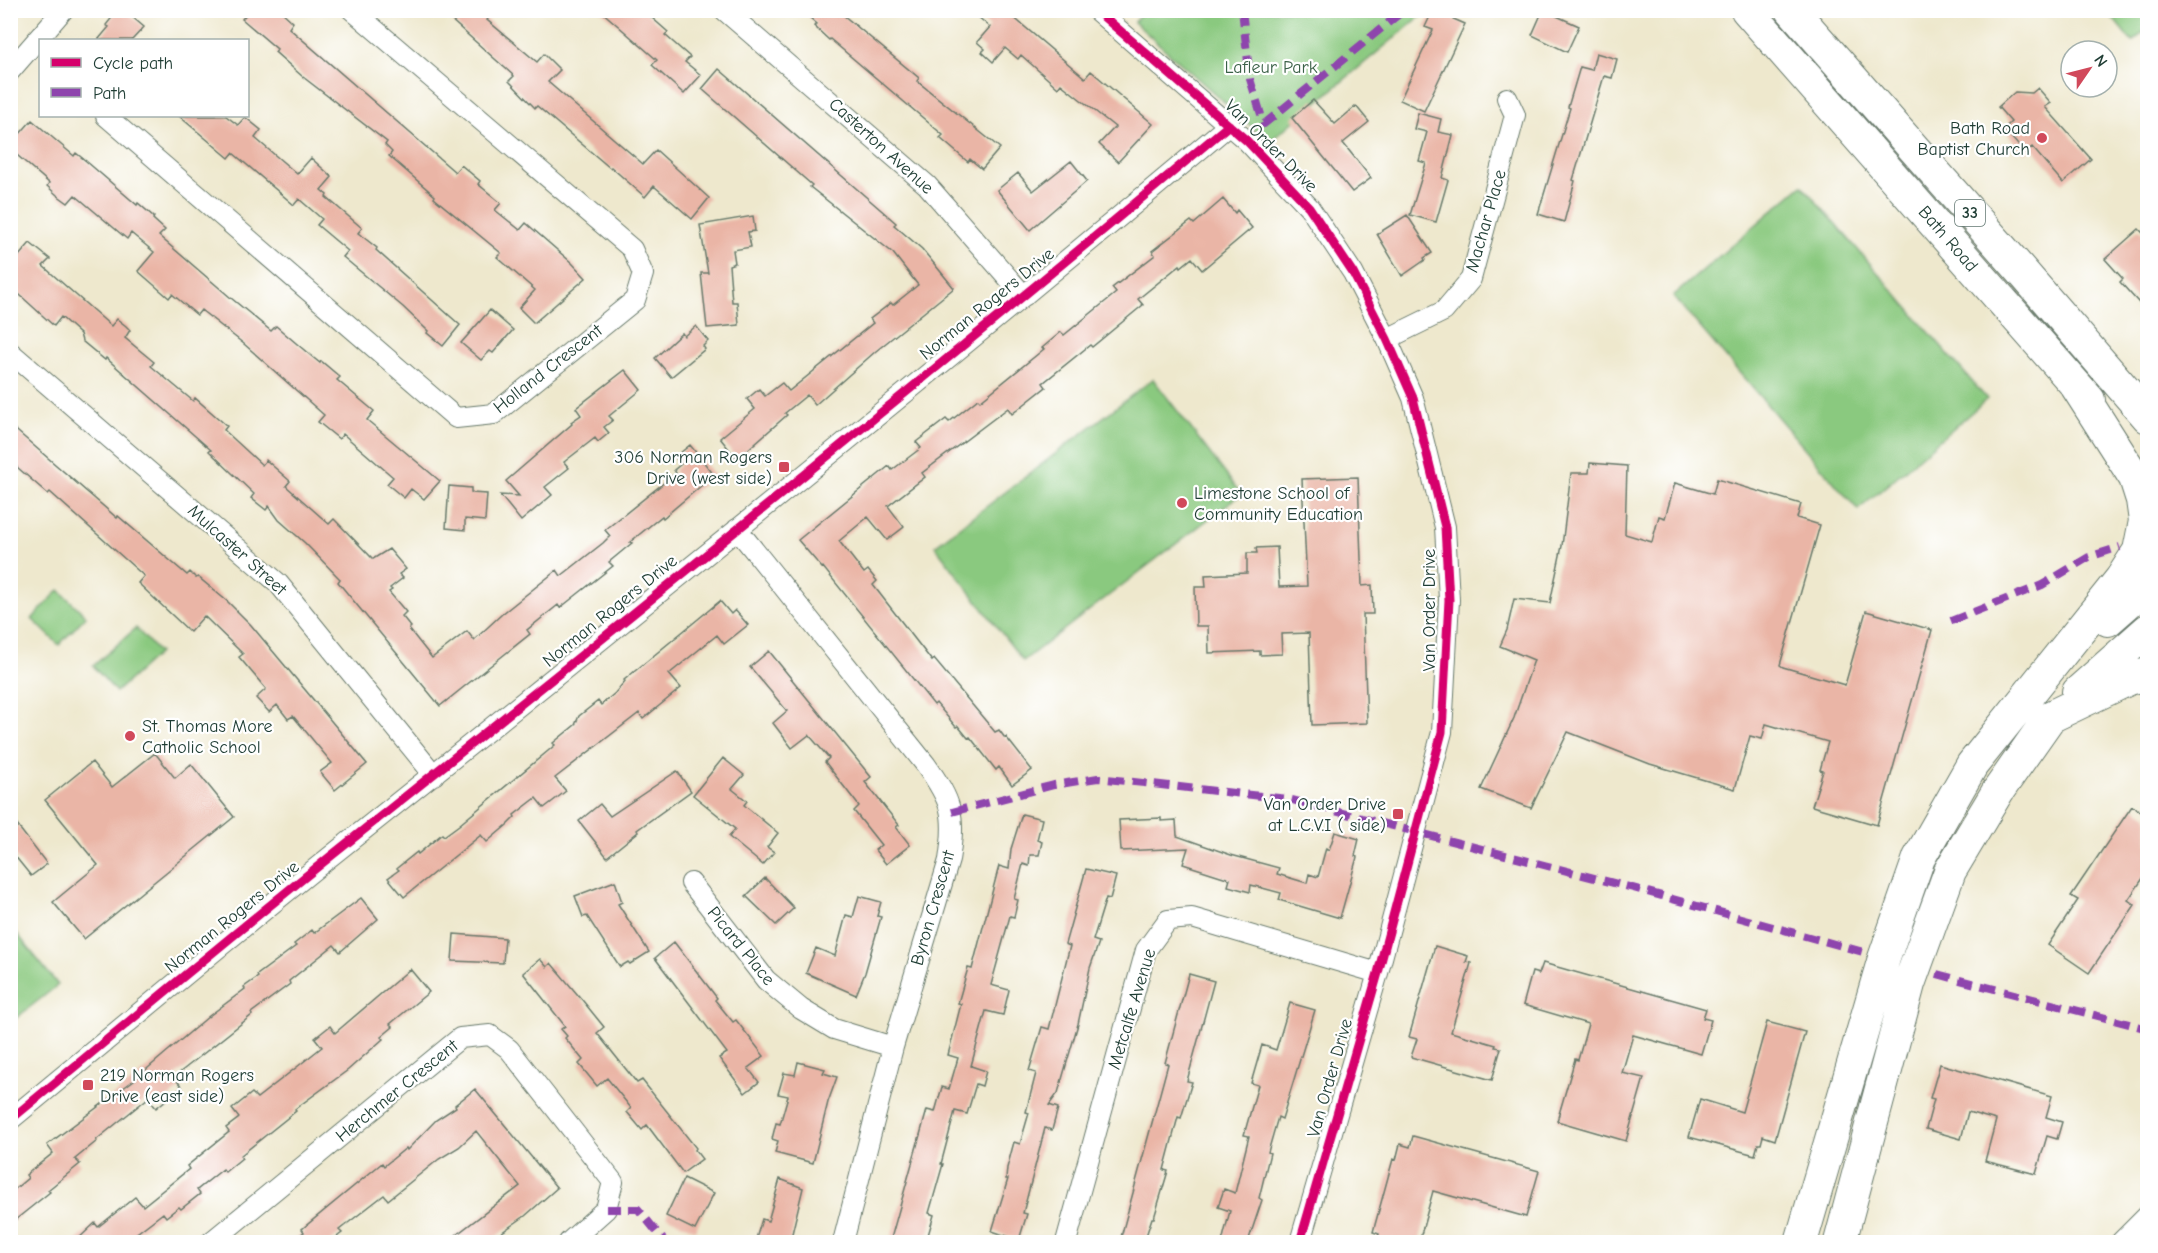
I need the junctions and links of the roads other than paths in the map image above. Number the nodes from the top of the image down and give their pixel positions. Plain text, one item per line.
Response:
1 (63, 10) edge
2 (352, 10) edge
3 (724, 10) edge
4 (1096, 10) edge
5 (1747, 10) edge
6 (1792, 10) edge
7 (45, 39) edge
8 (35, 54) edge
9 (10, 71) edge
10 (1507, 98) dead end
11 (107, 117) edge
12 (1229, 125) junction
13 (1024, 296) junction
14 (1387, 339) junction
15 (10, 352) edge
16 (2075, 384) junction
17 (2148, 417) edge
18 (2148, 468) edge
19 (737, 529) junction
20 (2148, 585) edge
21 (2148, 630) edge
22 (2148, 674) edge
23 (2040, 681) junction
24 (2050, 717) junction
25 (434, 775) junction
26 (691, 883) dead end
27 (1378, 974) junction
28 (893, 1047) junction
29 (10, 1120) edge
30 (2148, 1215) edge
31 (211, 1242) edge
32 (569, 1242) edge
33 (843, 1242) edge
34 (1066, 1242) edge
35 (1299, 1242) edge
36 (1801, 1242) edge
37 (1840, 1242) edge
38 (2121, 1242) edge

1 - 7 street
2 - 11 street, Holland Crescent
3 - 13 street, Casterton Avenue
4 - 12 street, Van Order Drive
5 - 16 main road, Bath Road / 33
6 - 17 main road, Bath Road / 33
8 - 9 street
10 - 14 street, Machar Place
12 - 13 street, Norman Rogers Drive
12 - 14 street, Van Order Drive
13 - 19 street, Norman Rogers Drive
14 - 27 street, Van Order Drive
15 - 25 street, Mulcaster Street
16 - 18 main road, Bath Road / 33
16 - 23 main road
19 - 25 street, Norman Rogers Drive
19 - 28 street, Byron Crescent
20 - 23 main road
21 - 24 main road
22 - 24 main road
23 - 36 main road
24 - 37 main road
25 - 29 street, Norman Rogers Drive
26 - 28 street, Picard Place
27 - 34 street, Metcalfe Avenue
27 - 35 street, Van Order Drive
28 - 33 street, Byron Crescent
30 - 38 street
31 - 32 street, Herchmer Crescent

